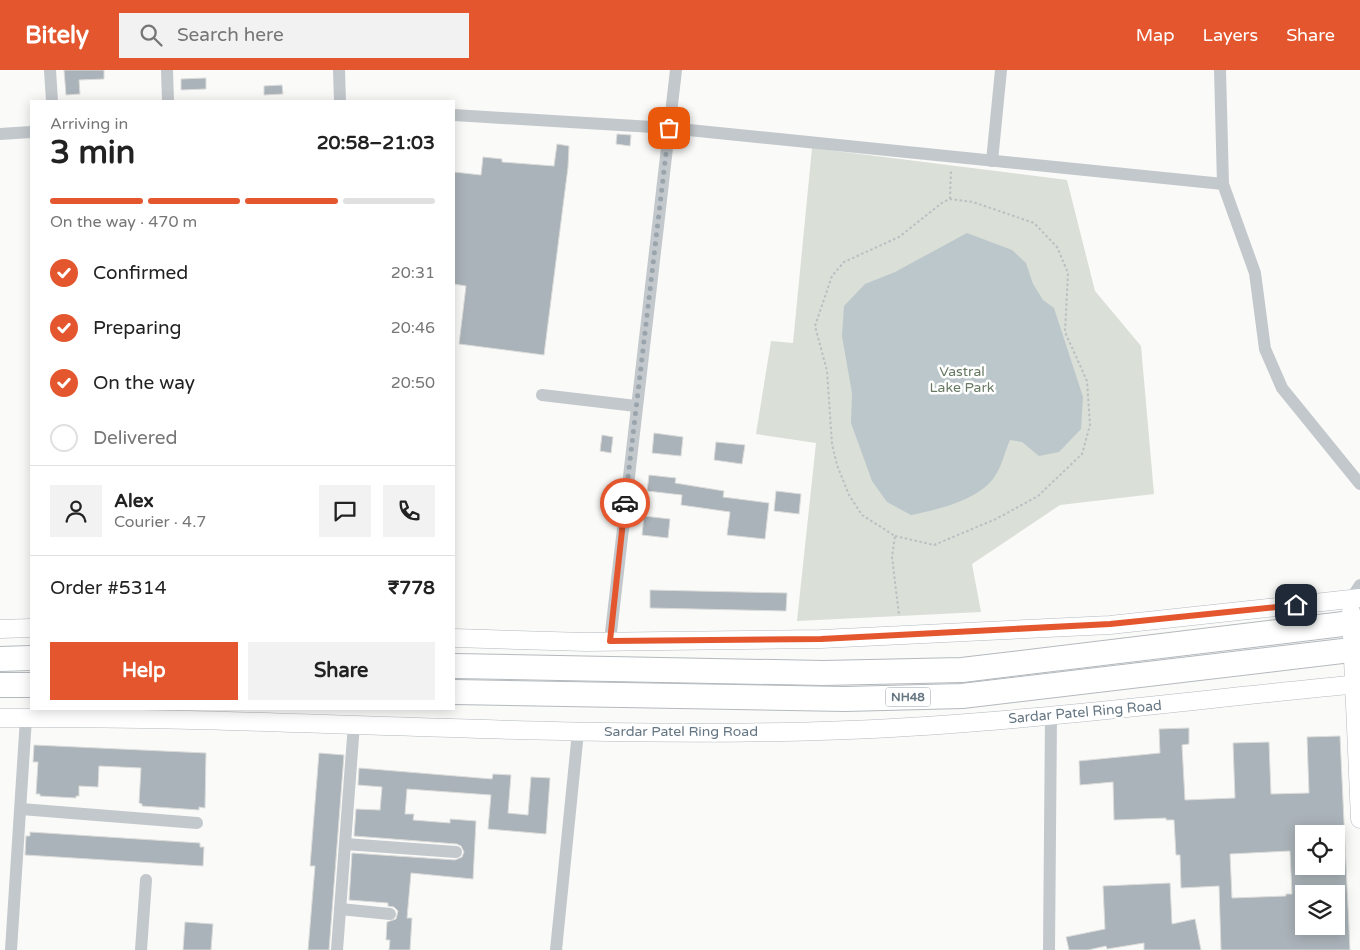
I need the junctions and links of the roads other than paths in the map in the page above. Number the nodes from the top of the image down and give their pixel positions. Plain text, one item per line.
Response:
1 (50, 70) edge
2 (167, 70) edge
3 (339, 70) edge
4 (676, 70) edge
5 (1001, 70) edge
6 (1220, 70) edge
7 (52, 100) edge
8 (168, 100) edge
9 (340, 100) edge
10 (455, 116) edge
11 (669, 128) junction
12 (30, 132) edge
13 (0, 134) edge
14 (992, 161) junction
15 (1223, 184) junction
16 (542, 395) dead end
17 (636, 406) junction
18 (1360, 484) edge
19 (1357, 594) edge
20 (1355, 623) edge
21 (30, 628) edge
22 (0, 629) edge
23 (455, 638) edge
24 (610, 641) junction
25 (1356, 650) edge
26 (30, 658) edge
27 (0, 659) edge
28 (455, 666) edge
29 (1357, 684) edge
30 (0, 685) edge
31 (30, 685) edge
32 (455, 692) edge
33 (1051, 716) junction
34 (0, 718) edge
35 (26, 718) junction
36 (354, 724) junction
37 (578, 732) junction
38 (21, 809) junction
39 (1360, 819) edge
40 (197, 823) dead end
41 (345, 844) junction
42 (456, 852) dead end
43 (146, 880) dead end
44 (340, 909) junction
45 (390, 914) dead end
46 (11, 950) edge
47 (141, 950) edge
48 (337, 950) edge
49 (556, 950) edge
50 (1049, 950) edge

1 - 7 street
2 - 8 street
3 - 9 street
4 - 11 street
5 - 14 street
6 - 15 street
10 - 11 street
11 - 14 street
11 - 17 street
12 - 13 street
14 - 15 street
15 - 18 street
16 - 17 street
17 - 24 street
19 - 20 street
19 - 24 street
20 - 25 street
20 - 28 highway, NH48
21 - 22 street
23 - 24 street
25 - 29 street
25 - 32 highway, Sardar Patel Ring Road / NH48
26 - 27 highway
29 - 33 street, Sardar Patel Ring Road
29 - 39 street
30 - 31 highway
33 - 37 street, Sardar Patel Ring Road
33 - 50 street
34 - 35 street, Sardar Patel Ring Road
35 - 36 street, Sardar Patel Ring Road
35 - 38 street
36 - 37 street, Sardar Patel Ring Road
36 - 41 street
37 - 49 street
38 - 40 street
38 - 46 street
41 - 42 street
41 - 44 street
43 - 47 street
44 - 45 street
44 - 48 street

